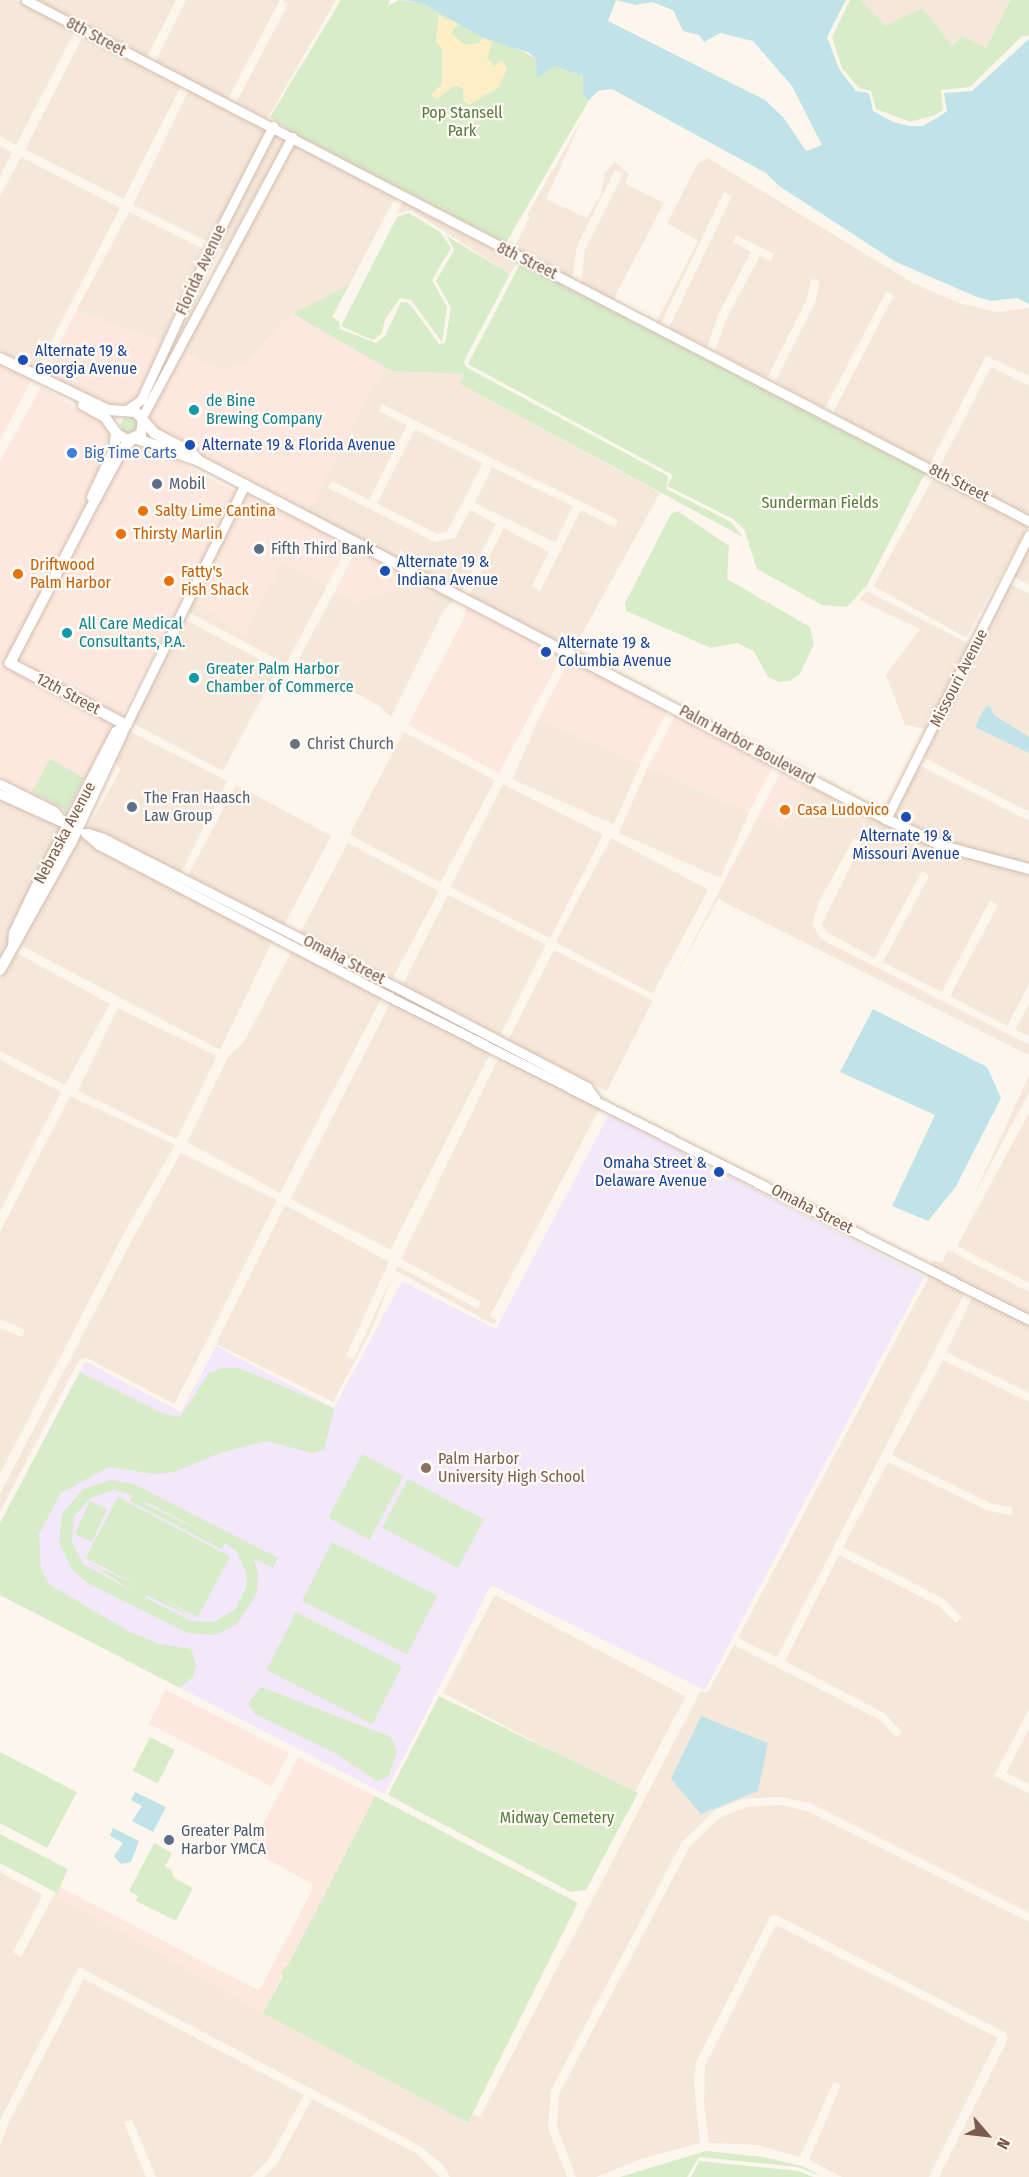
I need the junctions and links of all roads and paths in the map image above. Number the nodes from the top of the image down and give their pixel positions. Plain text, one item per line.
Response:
1 (26, 0) edge
2 (273, 126) junction
3 (292, 137) junction
4 (0, 358) edge
5 (65, 391) junction
6 (126, 410) junction
7 (142, 418) junction
8 (115, 431) junction
9 (134, 439) junction
10 (199, 461) junction
11 (246, 484) junction
12 (87, 515) junction
13 (1029, 521) edge
14 (1029, 535) edge
15 (126, 725) junction
16 (0, 784) edge
17 (0, 794) edge
18 (886, 819) junction
19 (74, 827) junction
20 (1029, 869) edge
21 (0, 970) edge
22 (1029, 1320) edge

1 - 2 street, 8th Street
2 - 3 street, 8th Street
2 - 6 street, Florida Avenue
3 - 7 street, Florida Avenue
3 - 13 street, 8th Street
4 - 5 main road
5 - 6 main road
5 - 8 main road
6 - 7 main road
6 - 8 main road
7 - 9 main road
7 - 10 main road
8 - 9 main road
8 - 12 main road
9 - 10 main road
9 - 12 main road
10 - 11 main road
11 - 15 street, Nebraska Avenue
11 - 18 main road, Palm Harbor Boulevard
12 - 15 main road, 12th Street
14 - 18 street, Missouri Avenue
15 - 19 main road, Nebraska Avenue
16 - 19 street, Omaha Street
17 - 19 street, Omaha Street
18 - 20 main road, Palm Harbor Boulevard
19 - 21 main road, Nebraska Avenue
19 - 22 street, Omaha Street

